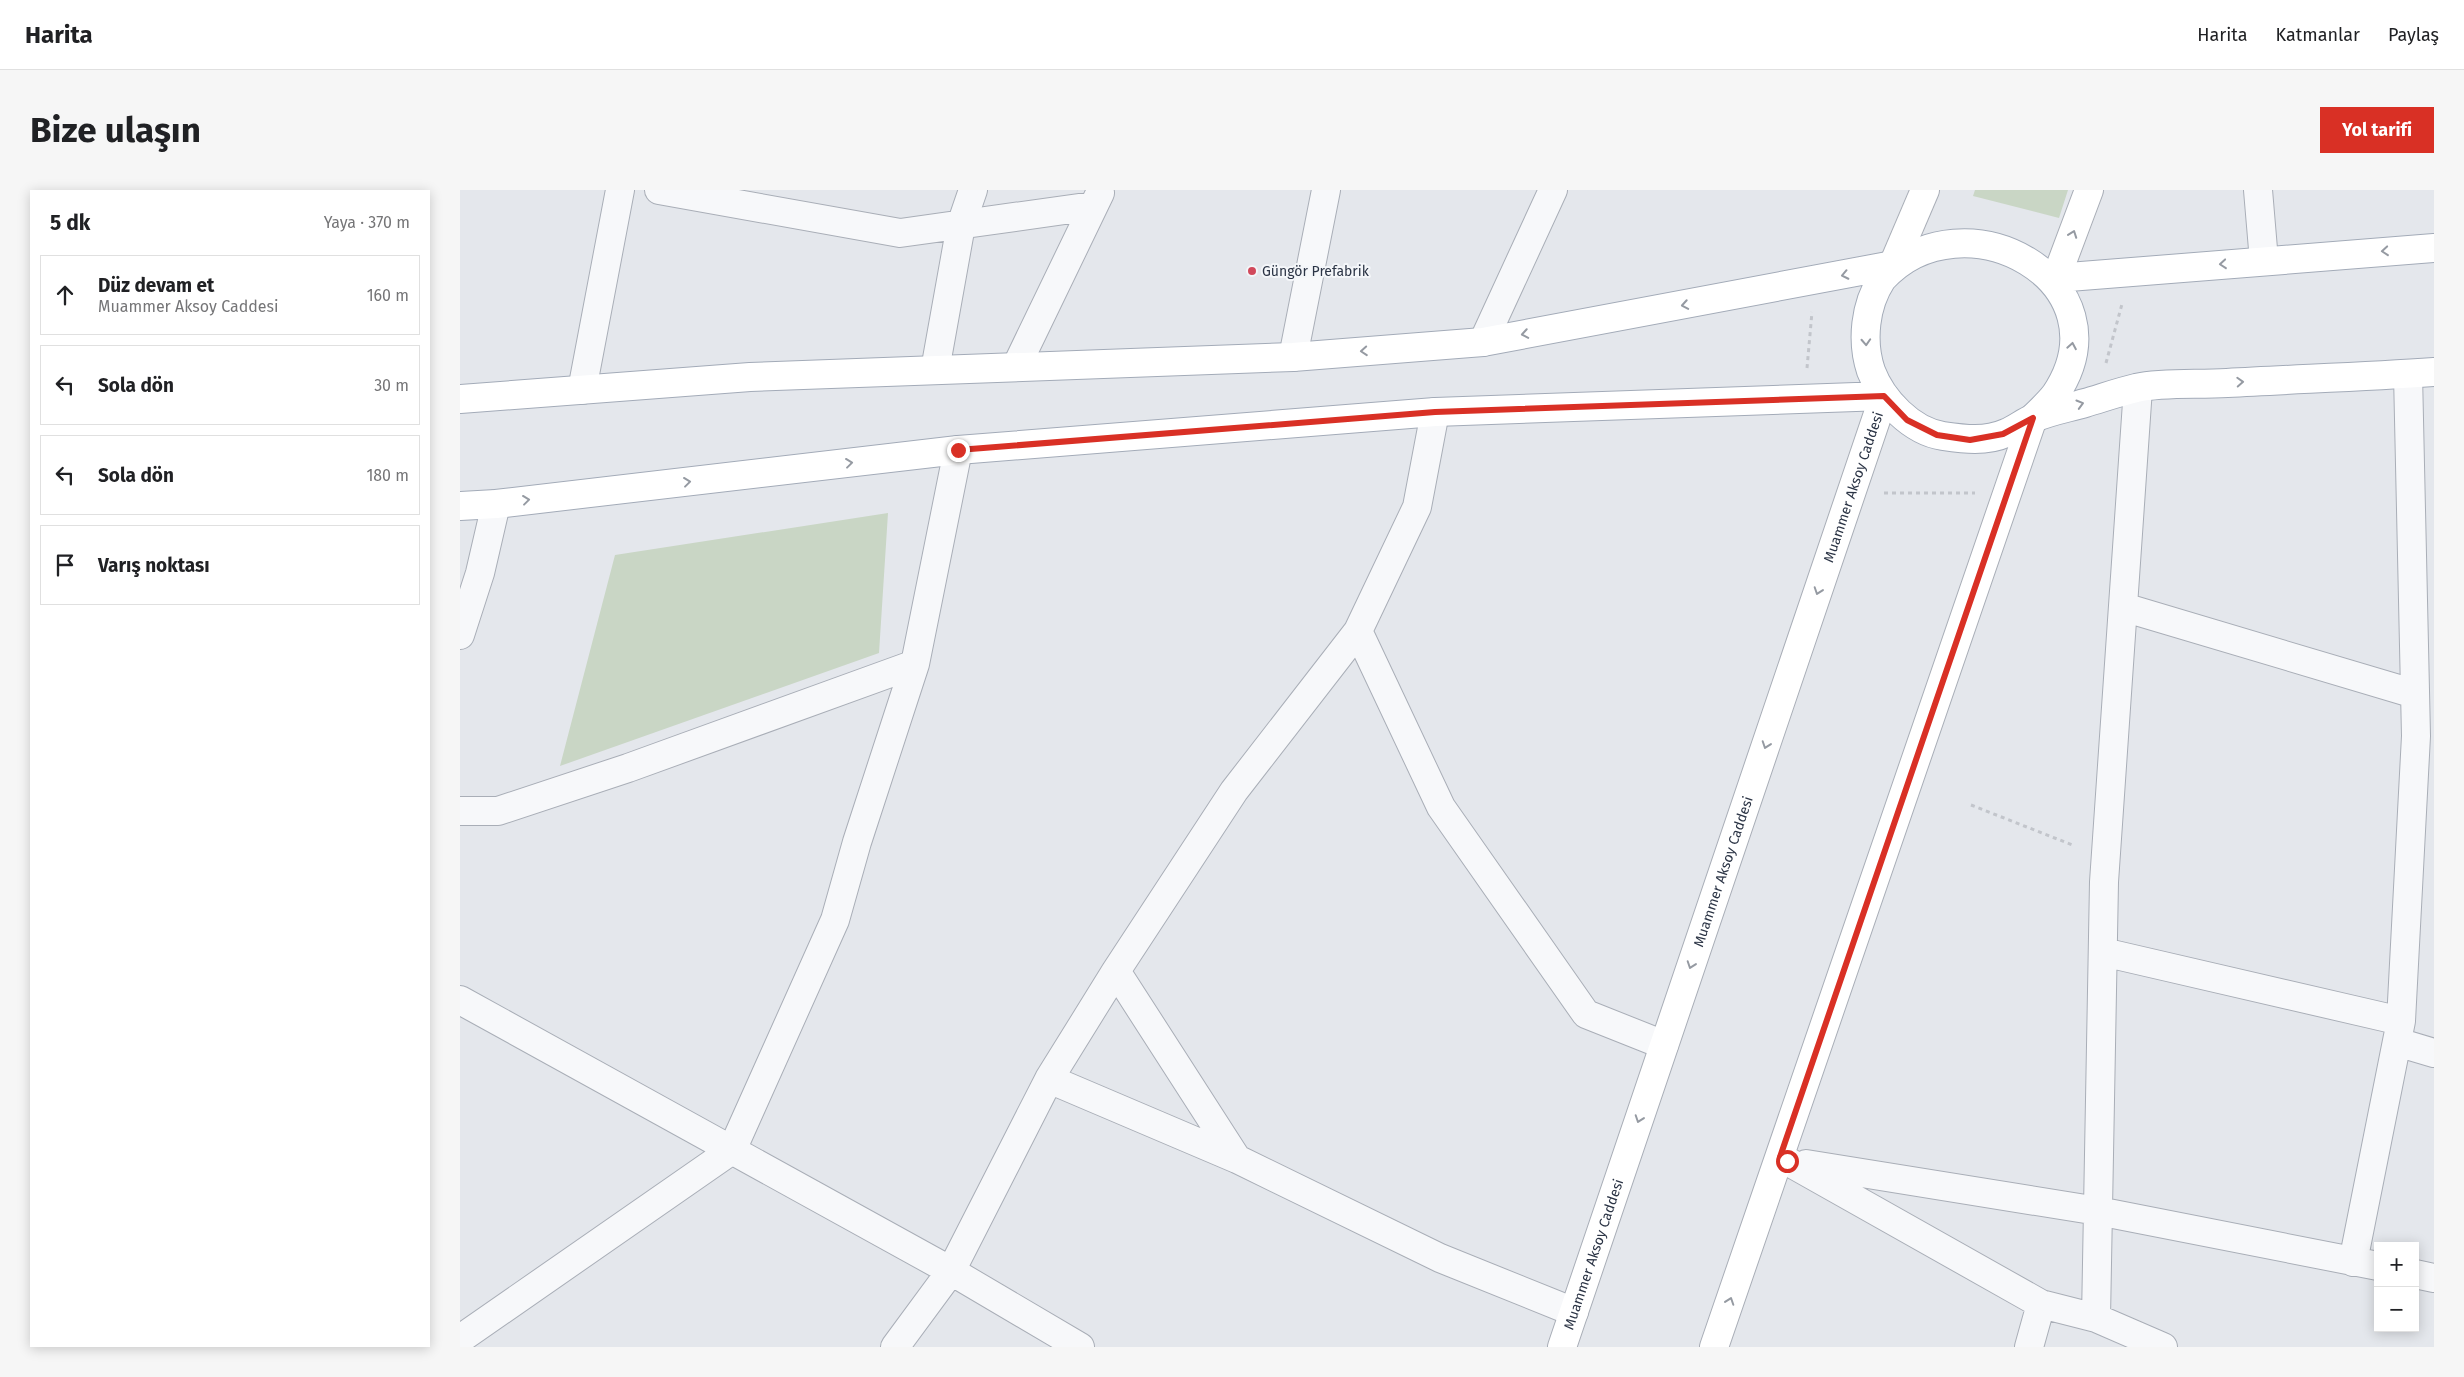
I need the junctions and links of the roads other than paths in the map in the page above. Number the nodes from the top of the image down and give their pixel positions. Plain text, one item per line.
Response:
1 (620, 190) edge
2 (659, 190) edge
3 (973, 190) edge
4 (1326, 190) edge
5 (1553, 190) edge
6 (1925, 190) edge
7 (2089, 190) edge
8 (2258, 190) edge
9 (1097, 198) edge
10 (962, 225) junction
11 (2434, 248) edge
12 (2264, 261) junction
13 (1893, 265) junction
14 (2056, 278) junction
15 (1483, 342) junction
16 (1293, 357) junction
17 (1016, 367) junction
18 (936, 370) junction
19 (2421, 373) edge
20 (2138, 388) junction
21 (582, 390) junction
22 (1884, 396) junction
23 (460, 399) edge
24 (1435, 412) junction
25 (2033, 418) junction
26 (958, 450) junction
27 (496, 504) junction
28 (460, 506) edge
29 (2424, 580) edge
30 (2123, 607) junction
31 (1358, 631) junction
32 (460, 635) edge
33 (915, 664) junction
34 (2416, 694) junction
35 (460, 811) edge
36 (2103, 952) junction
37 (1116, 971) junction
38 (460, 1000) edge
39 (2399, 1032) junction
40 (1664, 1046) junction
41 (2434, 1052) edge
42 (1049, 1079) junction
43 (732, 1150) junction
44 (1237, 1159) junction
45 (1783, 1159) junction
46 (2098, 1211) junction
47 (2366, 1264) edge
48 (951, 1271) junction
49 (2419, 1275) edge
50 (2434, 1278) edge
51 (2041, 1304) junction
52 (1574, 1312) junction
53 (2096, 1318) junction
54 (460, 1339) edge
55 (895, 1347) edge
56 (1080, 1347) edge
57 (1562, 1347) edge
58 (1714, 1347) edge
59 (2029, 1347) edge
60 (2163, 1347) edge

1 - 21 street
2 - 10 street
3 - 10 street
4 - 16 street
5 - 15 street
6 - 13 main road
14 -> 7 main road
8 - 12 street
9 - 10 street
9 - 17 street
10 - 18 street
11 -> 12 main road
12 -> 14 main road
13 - 14 main road
13 -> 15 main road
13 -> 22 main road
25 -> 14 main road
15 -> 16 main road
16 - 17 main road
17 - 18 main road
18 - 21 main road
20 -> 19 main road
19 - 29 street
25 -> 20 main road
20 - 30 street
21 - 23 main road
22 - 24 main road
22 - 25 main road
22 -> 40 main road, Muammer Aksoy Caddesi
24 - 26 main road
24 - 31 street
25 - 45 main road
27 -> 26 main road
26 - 33 street
27 - 28 main road
27 - 32 street
29 - 34 street
30 - 34 street
30 - 36 street
31 - 37 street
31 - 40 street
33 - 35 street
33 - 43 street
34 - 39 street
36 - 39 street
36 - 46 street
37 - 42 street
37 - 44 street
38 - 43 street
39 - 41 street
39 - 47 street
40 -> 52 main road, Muammer Aksoy Caddesi
42 - 44 street
42 - 48 street
43 - 48 street
43 - 54 street
44 - 52 street
45 - 46 street
45 - 51 street
58 -> 45 main road
46 - 47 street
46 - 53 street
48 - 55 street
48 - 56 street
49 - 50 street
51 - 53 street
51 - 59 street
52 - 57 main road, Muammer Aksoy Caddesi
53 - 60 street

